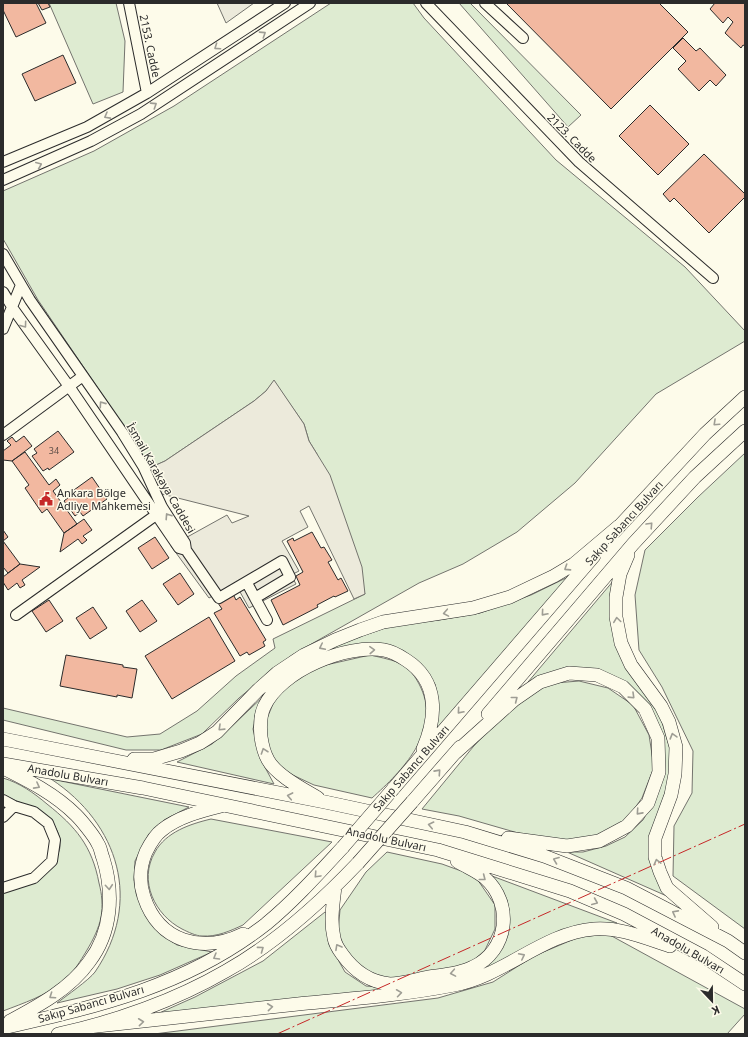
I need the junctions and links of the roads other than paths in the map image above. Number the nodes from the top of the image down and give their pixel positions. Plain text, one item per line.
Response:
1 (129, 3) edge
2 (285, 3) edge
3 (310, 3) edge
4 (426, 3) edge
5 (485, 3) edge
6 (523, 38) dead end
7 (148, 93) junction
8 (4, 162) edge
9 (3, 180) edge
10 (3, 254) edge
11 (713, 278) dead end
12 (21, 286) junction
13 (3, 292) edge
14 (12, 307) junction
15 (3, 329) edge
16 (83, 376) junction
17 (69, 386) junction
18 (745, 397) edge
19 (745, 431) edge
20 (3, 435) edge
21 (156, 515) junction
22 (619, 526) junction
23 (633, 544) junction
24 (186, 550) junction
25 (247, 583) junction
26 (255, 598) junction
27 (16, 615) dead end
28 (268, 620) dead end
29 (3, 739) edge
30 (455, 753) junction
31 (111, 760) junction
32 (418, 760) junction
33 (3, 764) edge
34 (3, 768) edge
35 (3, 800) edge
36 (324, 802) junction
37 (223, 805) junction
38 (3, 806) edge
39 (14, 806) junction
40 (3, 817) edge
41 (465, 832) junction
42 (438, 850) junction
43 (335, 887) junction
44 (3, 888) edge
45 (266, 923) junction
46 (728, 941) junction
47 (745, 953) edge
48 (703, 956) junction
49 (745, 984) edge
50 (3, 1026) edge
51 (88, 1028) junction
52 (58, 1034) edge

1 - 7 street, 2153. Cadde
2 -> 7 street
9 -> 3 street
4 - 11 street, 2123. Cadde
5 - 6 street
7 -> 8 street
10 - 12 street, İsmail Karakaya Caddesi
12 - 14 street
12 - 16 street, İsmail Karakaya Caddesi
13 - 14 street, İsmail Karakaya Caddesi
14 - 15 street
14 -> 17 street, İsmail Karakaya Caddesi
16 - 17 street
24 -> 16 street, İsmail Karakaya Caddesi
17 - 20 street
17 - 21 street, İsmail Karakaya Caddesi
18 -> 22 main road, Sakıp Sabancı Bulvarı
23 -> 19 main road, Sakıp Sabancı Bulvarı
21 - 24 street, İsmail Karakaya Caddesi
21 - 27 street
22 -> 31 main road
22 -> 32 main road, Sakıp Sabancı Bulvarı
23 - 30 main road, Sakıp Sabancı Bulvarı
46 -> 23 main road
24 - 25 street
25 - 26 street
25 - 26 street
26 - 28 street
29 - 31 main road, Anadolu Bulvarı
30 -> 41 main road
43 -> 30 main road, Sakıp Sabancı Bulvarı, bridge
36 -> 31 main road, Anadolu Bulvarı
36 -> 32 main road
32 -> 45 main road, Sakıp Sabancı Bulvarı, bridge
33 - 37 main road, Anadolu Bulvarı
34 -> 50 main road
35 - 39 street
41 -> 36 main road, Anadolu Bulvarı
37 - 42 main road, Anadolu Bulvarı
37 - 45 main road
38 - 39 street
39 - 40 street
39 - 44 street
46 -> 41 main road, Anadolu Bulvarı
42 -> 43 main road
42 -> 48 main road, Anadolu Bulvarı
51 -> 43 main road, Sakıp Sabancı Bulvarı
45 -> 50 main road, Sakıp Sabancı Bulvarı
46 - 47 main road, Anadolu Bulvarı
48 - 49 main road, Anadolu Bulvarı
51 -> 48 main road
51 - 52 main road, Sakıp Sabancı Bulvarı

